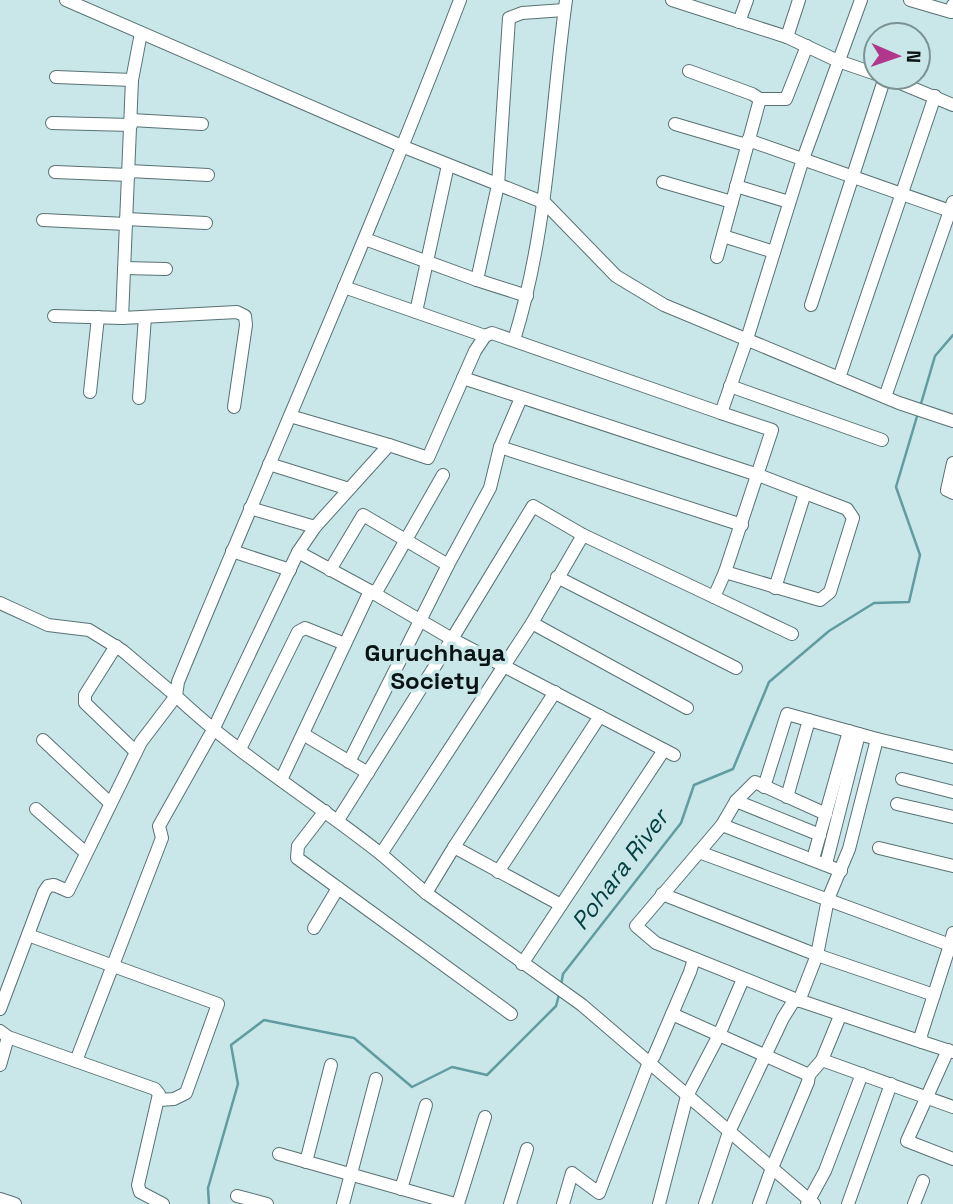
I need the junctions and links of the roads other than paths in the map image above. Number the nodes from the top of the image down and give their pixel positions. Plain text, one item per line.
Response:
1 (66, 0) edge
2 (460, 0) edge
3 (672, 0) edge
4 (747, 0) edge
5 (799, 0) edge
6 (861, 0) edge
7 (910, 0) edge
8 (688, 2) edge
9 (565, 5) edge
10 (953, 5) edge
11 (739, 22) junction
12 (141, 33) junction
13 (787, 37) junction
14 (807, 46) junction
15 (838, 61) junction
16 (862, 69) edge
17 (689, 71) dead end
18 (55, 76) dead end
19 (132, 80) junction
20 (881, 91) edge
21 (922, 91) edge
22 (935, 96) junction
23 (760, 99) junction
24 (953, 104) edge
25 (52, 123) dead end
26 (131, 123) junction
27 (202, 124) dead end
28 (675, 124) dead end
29 (747, 143) junction
30 (404, 147) junction
31 (803, 159) junction
32 (448, 165) junction
33 (55, 172) dead end
34 (129, 173) junction
35 (208, 175) dead end
36 (852, 177) junction
37 (663, 182) dead end
38 (498, 185) junction
39 (736, 186) junction
40 (902, 194) junction
41 (732, 202) junction
42 (789, 202) junction
43 (545, 203) junction
44 (952, 208) edge
45 (43, 220) dead end
46 (126, 221) junction
47 (206, 223) dead end
48 (723, 236) junction
49 (365, 239) junction
50 (774, 253) junction
51 (717, 257) dead end
52 (427, 262) junction
53 (124, 268) junction
54 (166, 269) dead end
55 (477, 280) junction
56 (344, 287) junction
57 (527, 296) junction
58 (811, 304) dead end
59 (416, 312) junction
60 (54, 316) dead end
61 (98, 317) junction
62 (145, 317) junction
63 (122, 318) junction
64 (485, 336) junction
65 (747, 339) junction
66 (514, 340) junction
67 (463, 378) junction
68 (839, 378) junction
69 (730, 386) junction
70 (90, 392) dead end
71 (885, 397) junction
72 (139, 398) dead end
73 (521, 398) junction
74 (234, 407) dead end
75 (721, 413) junction
76 (290, 416) junction
77 (949, 419) edge
78 (883, 440) dead end
79 (389, 445) junction
80 (500, 447) junction
81 (953, 463) edge
82 (269, 464) junction
83 (443, 475) dead end
84 (758, 475) junction
85 (349, 489) junction
86 (805, 493) junction
87 (953, 493) edge
88 (250, 508) junction
89 (741, 525) junction
90 (315, 527) junction
91 (583, 535) junction
92 (405, 539) junction
93 (232, 551) junction
94 (298, 552) junction
95 (448, 565) junction
96 (290, 570) junction
97 (330, 570) junction
98 (725, 572) junction
99 (557, 578) junction
100 (775, 588) junction
101 (372, 592) junction
102 (714, 597) junction
103 (0, 603) edge
104 (420, 620) junction
105 (532, 623) junction
106 (792, 634) dead end
107 (453, 639) junction
108 (345, 644) junction
109 (116, 646) junction
110 (503, 665) junction
111 (736, 668) dead end
112 (555, 692) junction
113 (176, 696) junction
114 (687, 708) dead end
115 (600, 716) junction
116 (809, 720) junction
117 (213, 730) junction
118 (854, 732) junction
119 (303, 734) junction
120 (43, 740) dead end
121 (877, 740) junction
122 (240, 749) junction
123 (136, 752) junction
124 (953, 757) edge
125 (349, 762) junction
126 (368, 773) junction
127 (902, 779) dead end
128 (281, 780) junction
129 (764, 787) junction
130 (953, 792) edge
131 (787, 797) junction
132 (736, 801) junction
133 (110, 803) junction
134 (897, 804) dead end
135 (36, 809) dead end
136 (325, 811) junction
137 (826, 814) junction
138 (953, 817) edge
139 (338, 820) junction
140 (722, 825) junction
141 (820, 835) junction
142 (454, 846) junction
143 (879, 848) dead end
144 (699, 852) junction
145 (86, 853) junction
146 (380, 854) junction
147 (820, 861) junction
148 (953, 866) edge
149 (841, 871) junction
150 (498, 872) junction
151 (338, 888) junction
152 (426, 893) junction
153 (662, 894) junction
154 (828, 900) junction
155 (561, 905) junction
156 (314, 928) dead end
157 (28, 935) junction
158 (952, 939) edge
159 (817, 954) junction
160 (694, 959) junction
161 (522, 964) junction
162 (113, 967) junction
163 (743, 979) junction
164 (934, 995) junction
165 (797, 1000) junction
166 (0, 1009) edge
167 (511, 1014) dead end
168 (672, 1014) junction
169 (840, 1016) junction
170 (4, 1034) edge
171 (719, 1035) junction
172 (922, 1042) junction
173 (950, 1051) edge
174 (765, 1056) junction
175 (822, 1060) junction
176 (76, 1061) junction
177 (649, 1062) junction
178 (0, 1065) edge
179 (331, 1065) dead end
180 (862, 1074) junction
181 (808, 1075) junction
182 (376, 1079) dead end
183 (891, 1084) junction
184 (687, 1096) junction
185 (928, 1097) junction
186 (159, 1100) junction
187 (426, 1105) dead end
188 (953, 1107) edge
189 (485, 1117) dead end
190 (729, 1132) junction
191 (527, 1149) dead end
192 (279, 1154) dead end
193 (953, 1159) edge
194 (306, 1162) junction
195 (772, 1168) junction
196 (351, 1174) junction
197 (923, 1181) dead end
198 (401, 1189) junction
199 (237, 1196) dead end
200 (0, 1199) edge
201 (810, 1203) edge
202 (15, 1204) edge
203 (163, 1204) edge
204 (267, 1204) edge
205 (343, 1204) edge
206 (457, 1204) edge
207 (510, 1204) edge
208 (564, 1204) edge
209 (659, 1204) edge
210 (705, 1204) edge
211 (759, 1204) edge
212 (848, 1204) edge
213 (914, 1204) edge

1 - 12 street
2 - 30 street
3 - 8 street
4 - 11 street
5 - 13 street
6 - 15 street
7 - 10 street
8 - 11 street
9 - 38 street
9 - 43 street
11 - 13 street
12 - 19 street
12 - 30 street
13 - 14 street
14 - 15 street
14 - 23 street
15 - 16 street
15 - 31 street
17 - 23 street
18 - 19 street
19 - 26 street
20 - 36 street
21 - 22 street
22 - 24 street
22 - 40 street
23 - 29 street
25 - 26 street
26 - 27 street
26 - 34 street
28 - 29 street
29 - 31 street
29 - 39 street
30 - 32 street
30 - 49 street
31 - 36 street
31 - 42 street
32 - 38 street
32 - 52 street
33 - 34 street
34 - 35 street
34 - 46 street
36 - 40 street
36 - 58 street
37 - 41 street
38 - 43 street
38 - 55 street
39 - 41 street
39 - 42 street
40 - 44 street
40 - 68 street
41 - 48 street
42 - 50 street
43 - 57 street
43 - 65 street
44 - 71 street
45 - 46 street
46 - 47 street
46 - 53 street
48 - 50 street
48 - 51 street
49 - 52 street
49 - 56 street
50 - 65 street
52 - 55 street
52 - 59 street
53 - 54 street
53 - 63 street
55 - 57 street
56 - 59 street
56 - 76 street
57 - 66 street
59 - 64 street
60 - 61 street
61 - 63 street
61 - 70 street
62 - 63 street
62 - 72 street
62 - 74 street
64 - 66 street
64 - 67 street
65 - 68 street
65 - 69 street
66 - 75 street
67 - 73 street
67 - 79 street
68 - 71 street
69 - 75 street
69 - 78 street
71 - 77 street
73 - 80 street
73 - 84 street
75 - 84 street
76 - 79 street
76 - 82 street
79 - 85 street
80 - 89 street
80 - 95 street
81 - 87 street
82 - 85 street
82 - 88 street
83 - 92 street
84 - 86 street
84 - 89 street
85 - 90 street
86 - 100 street
86 - 100 street
88 - 90 street
88 - 93 street
89 - 98 street
90 - 94 street
91 - 99 street
91 - 102 street
91 - 107 street
92 - 95 street
92 - 97 street
92 - 101 street
93 - 96 street
93 - 113 street
94 - 96 street
94 - 97 street
95 - 104 street
96 - 117 street
97 - 101 street
98 - 100 street
98 - 102 street
99 - 105 street
99 - 111 street
101 - 104 street
101 - 108 street
102 - 106 street
103 - 109 street
104 - 107 street
104 - 125 street
105 - 110 street
105 - 114 street
107 - 110 street
107 - 126 street
108 - 119 street
108 - 122 street
109 - 113 street
109 - 123 street
110 - 112 street
110 - 146 street
112 - 115 street
112 - 142 street
113 - 117 street
113 - 123 street
115 - 150 street
115 - 155 street
116 - 118 street
116 - 129 street
116 - 131 street
117 - 122 street
117 - 162 street
118 - 121 street
118 - 137 street
118 - 147 street
119 - 125 street
119 - 128 street
120 - 133 street
121 - 124 street
121 - 149 street
122 - 128 street
123 - 133 street
125 - 126 street
126 - 139 street
127 - 130 street
128 - 136 street
129 - 131 street
129 - 132 street
131 - 137 street
132 - 140 street
132 - 141 street
133 - 145 street
134 - 138 street
135 - 145 street
136 - 139 street
136 - 151 street
137 - 141 street
139 - 146 street
140 - 144 street
140 - 147 street
141 - 147 street
142 - 150 street
142 - 152 street
143 - 148 street
144 - 153 street
144 - 154 street
145 - 157 street
146 - 152 street
147 - 149 street
149 - 154 street
150 - 155 street
151 - 156 street
151 - 167 street
152 - 161 street
153 - 159 street
153 - 160 street
154 - 158 street
154 - 159 street
155 - 161 street
157 - 162 street
157 - 166 street
158 - 164 street
159 - 164 street
159 - 165 street
160 - 163 street
160 - 168 street
161 - 177 street
162 - 176 street
162 - 186 street
163 - 165 street
163 - 171 street
164 - 172 street
165 - 169 street
165 - 174 street
168 - 171 street
168 - 177 street
169 - 172 street
169 - 175 street
170 - 176 street
170 - 178 street
171 - 174 street
171 - 184 street
172 - 173 street
173 - 185 street
174 - 181 street
174 - 190 street
175 - 180 street
175 - 181 street
176 - 186 street
177 - 184 street
177 - 208 street
179 - 194 street
180 - 183 street
180 - 201 street
181 - 195 street
182 - 196 street
183 - 185 street
183 - 212 street
184 - 190 street
184 - 209 street
185 - 188 street
185 - 193 street
186 - 203 street
187 - 198 street
189 - 206 street
190 - 195 street
190 - 210 street
191 - 207 street
192 - 194 street
194 - 196 street
195 - 201 street
195 - 211 street
196 - 198 street
196 - 205 street
197 - 213 street
198 - 206 street
199 - 204 street
200 - 202 street

